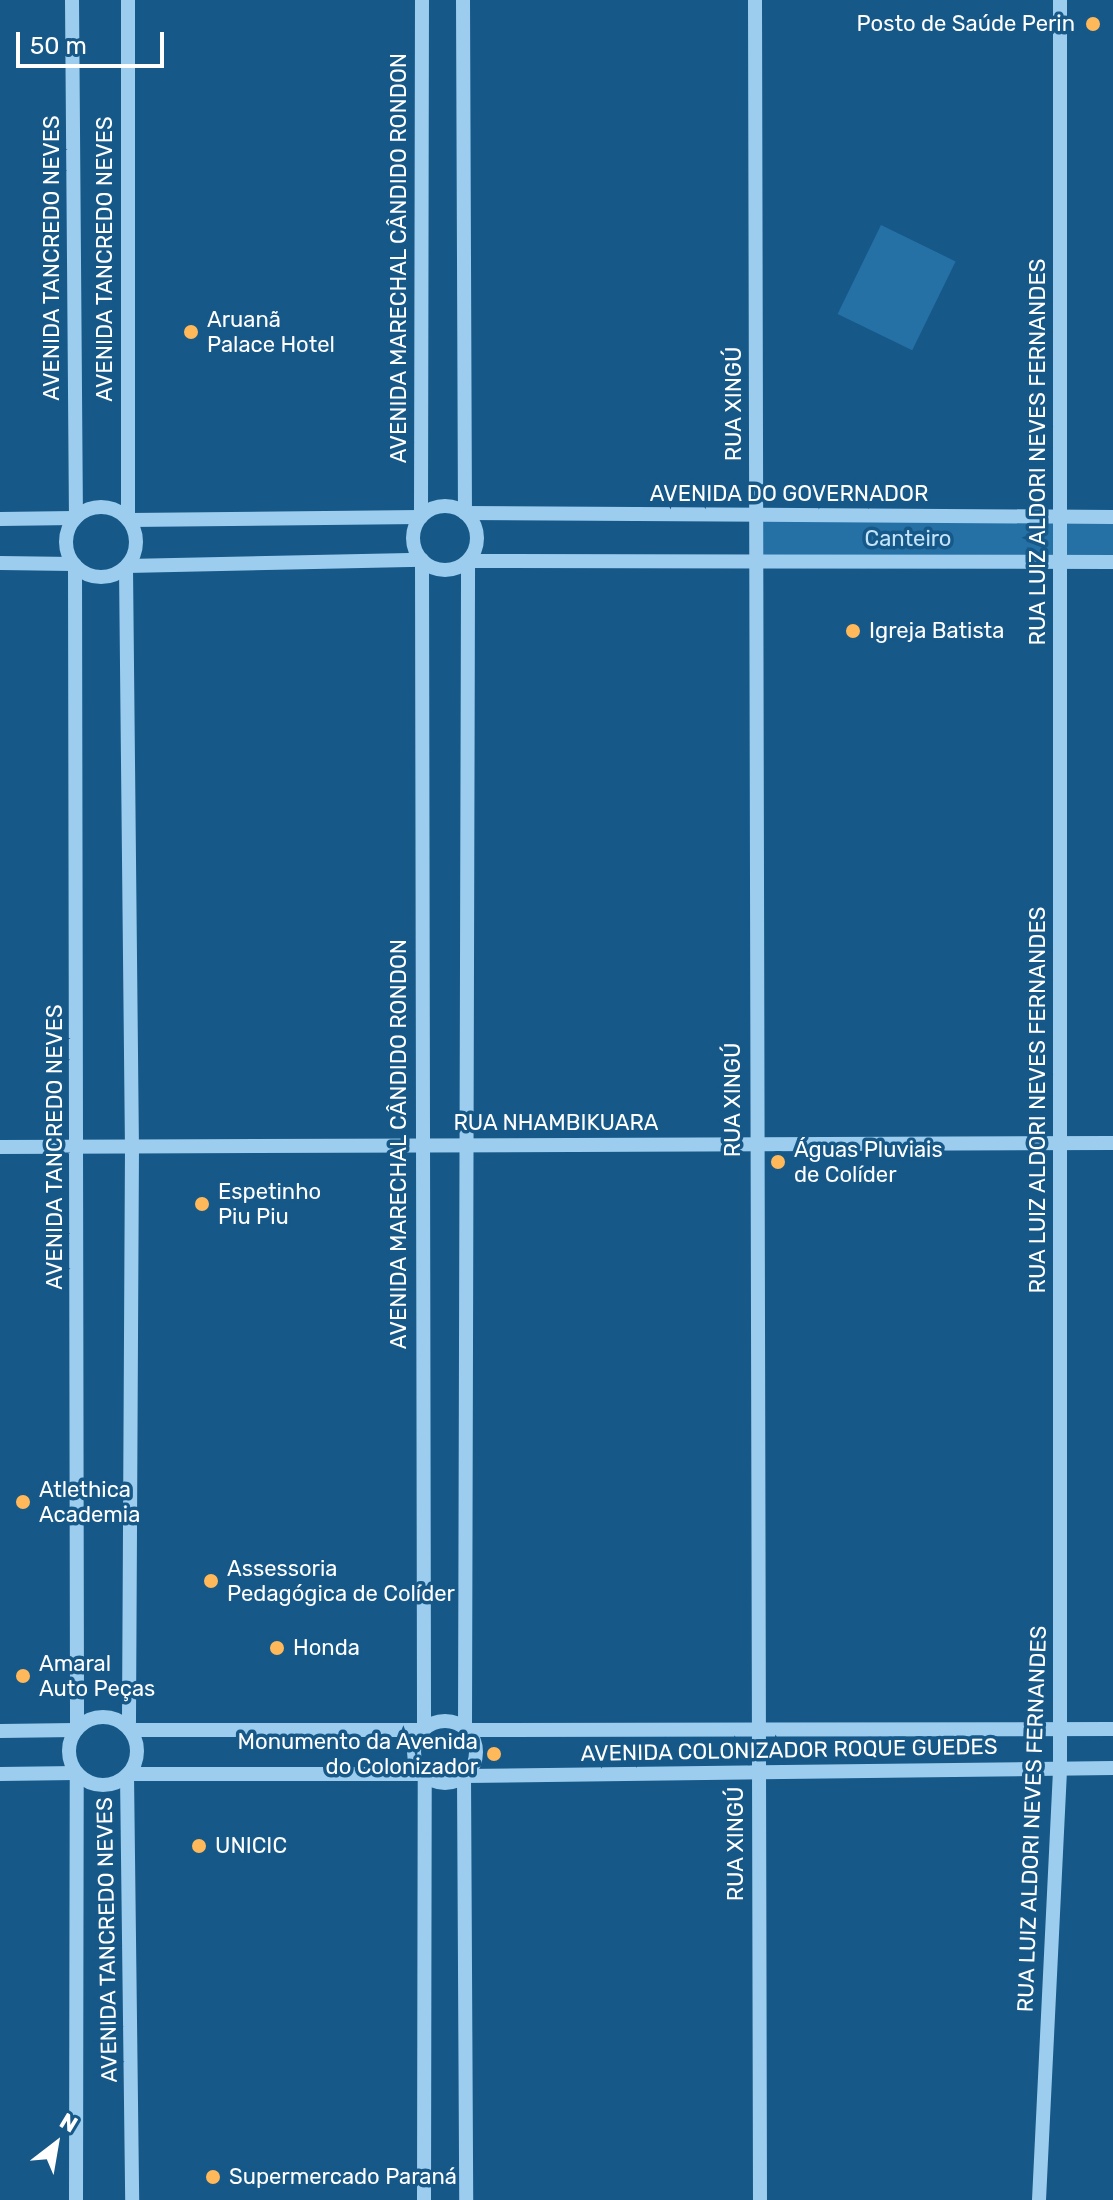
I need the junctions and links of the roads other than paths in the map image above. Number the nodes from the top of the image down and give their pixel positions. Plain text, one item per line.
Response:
1 (72, 0) edge
2 (128, 0) edge
3 (422, 0) edge
4 (463, 0) edge
5 (755, 0) edge
6 (1060, 0) edge
7 (465, 513) junction
8 (756, 516) junction
9 (75, 517) junction
10 (421, 517) junction
11 (1060, 517) junction
12 (1113, 517) edge
13 (0, 519) edge
14 (129, 519) junction
15 (422, 560) junction
16 (468, 561) junction
17 (1060, 562) junction
18 (1113, 562) edge
19 (0, 563) edge
20 (756, 563) junction
21 (74, 564) junction
22 (127, 567) junction
23 (1060, 1143) junction
24 (1113, 1143) edge
25 (755, 1144) junction
26 (420, 1145) junction
27 (466, 1145) junction
28 (132, 1146) junction
29 (0, 1147) edge
30 (77, 1147) junction
31 (76, 1729) junction
32 (129, 1729) junction
33 (423, 1729) junction
34 (466, 1729) junction
35 (1113, 1729) edge
36 (757, 1730) junction
37 (1060, 1730) junction
38 (0, 1731) edge
39 (1113, 1768) edge
40 (1060, 1770) junction
41 (757, 1771) junction
42 (0, 1774) edge
43 (76, 1774) junction
44 (128, 1775) junction
45 (424, 1775) junction
46 (465, 1776) junction
47 (76, 2200) edge
48 (132, 2200) edge
49 (424, 2200) edge
50 (466, 2200) edge
51 (760, 2200) edge
52 (1039, 2200) edge

1 - 9 street, AVENIDA TANCREDO NEVES
2 - 14 street, AVENIDA TANCREDO NEVES
3 - 10 street, AVENIDA MARECHAL CÂNDIDO RONDON
4 - 7 street
5 - 8 street, RUA XINGÚ
6 - 11 street, RUA LUIZ ALDORI NEVES FERNANDES
7 - 8 street, AVENIDA DO GOVERNADOR
7 - 10 street
7 - 16 street
8 - 11 street, AVENIDA DO GOVERNADOR
8 - 20 street, RUA XINGÚ
9 - 13 street
9 - 14 street
9 - 21 street
10 - 14 street
10 - 15 street
11 - 12 street, AVENIDA DO GOVERNADOR
11 - 17 street, RUA LUIZ ALDORI NEVES FERNANDES
14 - 22 street
15 - 16 street
15 - 22 street
15 - 26 street, AVENIDA MARECHAL CÂNDIDO RONDON
16 - 20 street
16 - 27 street
17 - 18 street
17 - 20 street
17 - 23 street, RUA LUIZ ALDORI NEVES FERNANDES
19 - 21 street
20 - 25 street, RUA XINGÚ
21 - 22 street
21 - 30 street, AVENIDA TANCREDO NEVES
22 - 28 street
23 - 24 street, RUA NHAMBIKUARA
23 - 25 street, RUA NHAMBIKUARA
23 - 37 street, RUA LUIZ ALDORI NEVES FERNANDES
25 - 27 street, RUA NHAMBIKUARA
25 - 36 street, RUA XINGÚ
26 - 27 street, RUA NHAMBIKUARA
26 - 28 street, RUA NHAMBIKUARA
26 - 33 street, AVENIDA MARECHAL CÂNDIDO RONDON
27 - 34 street
28 - 30 street, RUA NHAMBIKUARA
28 - 32 street
29 - 30 street, RUA NHAMBIKUARA
30 - 31 street, AVENIDA TANCREDO NEVES
31 - 32 street
31 - 38 street
31 - 43 street
32 - 33 street
32 - 44 street
33 - 34 street
33 - 45 street
34 - 36 street, AVENIDA COLONIZADOR ROQUE GUEDES
34 - 46 street
35 - 37 street, AVENIDA COLONIZADOR ROQUE GUEDES
36 - 37 street, AVENIDA COLONIZADOR ROQUE GUEDES
36 - 41 street, RUA XINGÚ
37 - 40 street, RUA LUIZ ALDORI NEVES FERNANDES
39 - 40 street, AVENIDA COLONIZADOR ROQUE GUEDES
40 - 41 street, AVENIDA COLONIZADOR ROQUE GUEDES
40 - 52 street, RUA LUIZ ALDORI NEVES FERNANDES
41 - 46 street, AVENIDA COLONIZADOR ROQUE GUEDES
41 - 51 street, RUA XINGÚ
42 - 43 street
43 - 44 street
43 - 47 street, AVENIDA TANCREDO NEVES
44 - 45 street
44 - 48 street, AVENIDA TANCREDO NEVES
45 - 46 street
45 - 49 street
46 - 50 street

